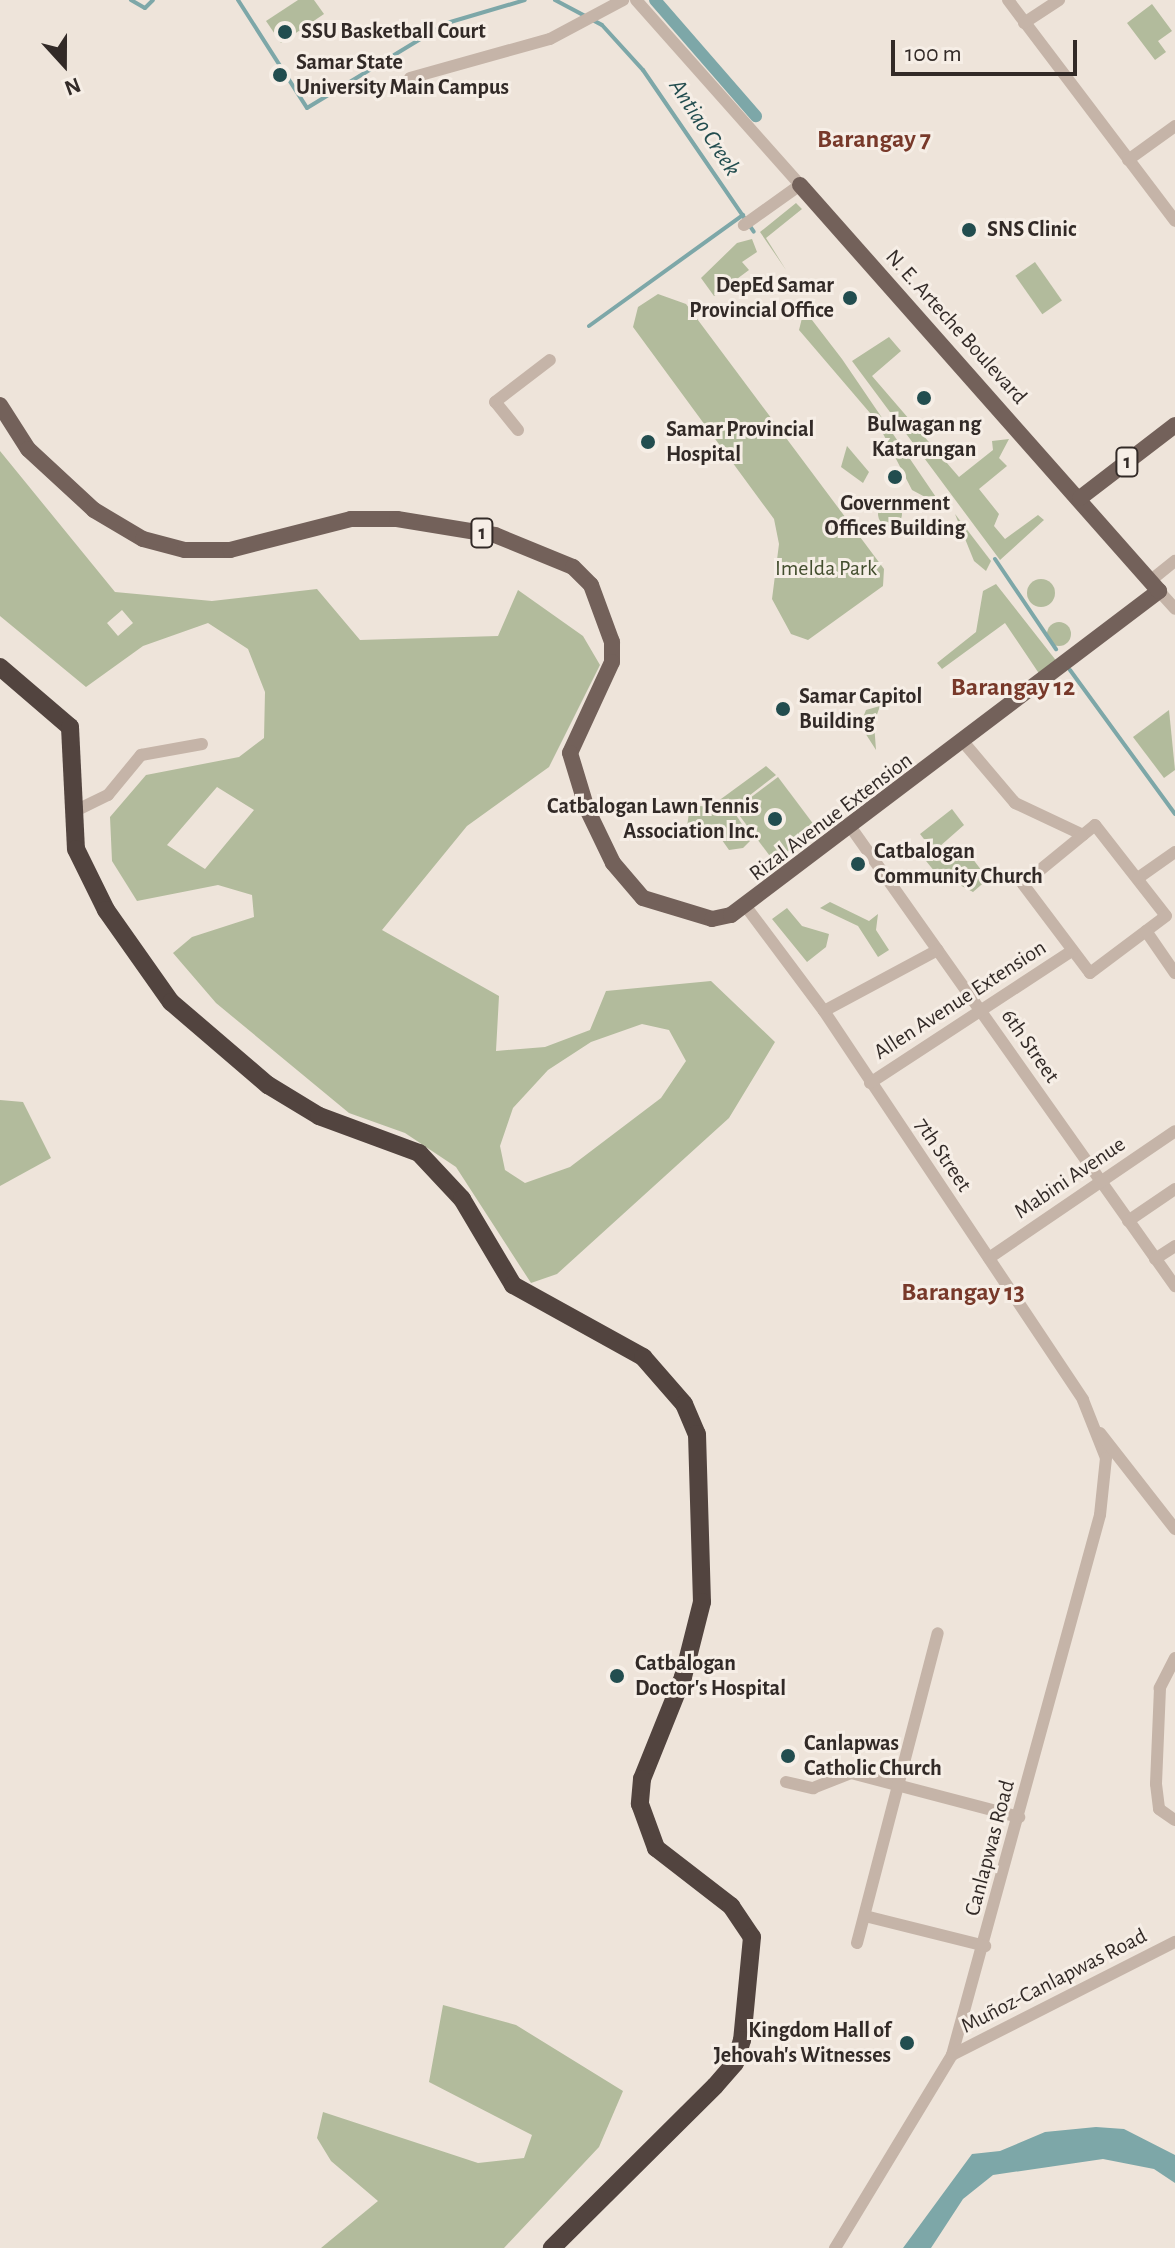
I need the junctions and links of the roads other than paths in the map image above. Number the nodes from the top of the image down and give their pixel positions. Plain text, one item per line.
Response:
1 (623, 0) edge
2 (636, 0) edge
3 (1008, 0) edge
4 (1059, 0) edge
5 (1024, 23) junction
6 (410, 78) dead end
7 (1175, 126) edge
8 (1128, 160) junction
9 (800, 185) junction
10 (1175, 221) edge
11 (748, 222) dead end
12 (550, 360) dead end
13 (0, 405) edge
14 (1175, 425) edge
15 (518, 430) dead end
16 (1080, 498) junction
17 (1175, 561) edge
18 (1154, 586) junction
19 (1175, 609) edge
20 (0, 667) edge
21 (202, 744) dead end
22 (965, 744) junction
23 (73, 812) junction
24 (852, 829) junction
25 (1083, 835) junction
26 (1175, 852) edge
27 (1138, 878) junction
28 (747, 908) junction
29 (1146, 931) junction
30 (938, 950) junction
31 (1072, 951) junction
32 (1175, 973) edge
33 (824, 1011) junction
34 (982, 1013) junction
35 (870, 1083) junction
36 (1175, 1131) edge
37 (1101, 1181) junction
38 (1175, 1189) edge
39 (1128, 1221) junction
40 (1175, 1246) edge
41 (989, 1258) junction
42 (1155, 1259) junction
43 (1175, 1286) edge
44 (1097, 1431) junction
45 (1175, 1529) edge
46 (938, 1633) dead end
47 (1175, 1658) edge
48 (786, 1782) dead end
49 (901, 1786) junction
50 (1019, 1817) junction
51 (1175, 1820) edge
52 (865, 1916) junction
53 (1175, 1942) edge
54 (857, 1943) dead end
55 (985, 1946) junction
56 (952, 2055) junction
57 (552, 2248) edge
58 (835, 2248) edge

1 - 6 street
2 - 9 street
3 - 5 street
4 - 5 street
5 - 8 street
7 - 8 street
8 - 10 street
9 - 11 street
9 - 16 main road, N. E. Arteche Boulevard
12 - 15 street
13 - 28 main road, Rizal Avenue Extension / 1
14 - 16 main road, 1
16 - 18 main road, N. E. Arteche Boulevard
17 - 18 street
18 - 19 street
18 - 22 main road, Rizal Avenue Extension / 1
20 - 23 highway
21 - 23 street
22 - 24 main road, Rizal Avenue Extension / 1
22 - 25 street
23 - 57 highway
24 - 28 main road, Rizal Avenue Extension / 1
24 - 30 street, 6th Street
25 - 27 street
25 - 31 street
26 - 27 street
27 - 29 street
28 - 33 street, 7th Street
29 - 31 street
29 - 32 street
30 - 33 street
30 - 34 street, 6th Street
31 - 34 street, Allen Avenue Extension
33 - 35 street, 7th Street
34 - 35 street, Allen Avenue Extension
34 - 37 street, 6th Street
35 - 41 street, 7th Street
36 - 37 street, Mabini Avenue
37 - 39 street, 6th Street
37 - 41 street, Mabini Avenue
38 - 39 street
39 - 42 street, 6th Street
40 - 42 street
41 - 44 street, 7th Street
42 - 43 street, 6th Street
44 - 45 street
44 - 50 street, Canlapwas Road
46 - 49 street
47 - 51 street
48 - 49 street
49 - 50 street
49 - 52 street
50 - 55 street, Canlapwas Road
52 - 54 street
52 - 55 street
53 - 56 street, Muñoz-Canlapwas Road
55 - 56 street, Canlapwas Road
56 - 58 street, Canlapwas Road

